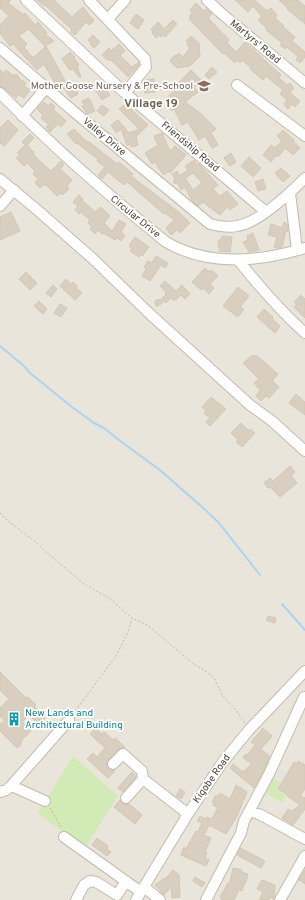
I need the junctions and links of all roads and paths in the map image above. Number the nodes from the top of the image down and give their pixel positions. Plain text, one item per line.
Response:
1 (26, 0) edge
2 (89, 0) edge
3 (125, 0) edge
4 (207, 0) edge
5 (108, 19) junction
6 (0, 48) edge
7 (305, 83) edge
8 (237, 85) dead end
9 (46, 88) junction
10 (125, 92) junction
11 (0, 93) edge
12 (22, 116) junction
13 (305, 136) edge
14 (305, 178) edge
15 (0, 179) edge
16 (14, 190) junction
17 (290, 193) junction
18 (0, 206) edge
19 (266, 212) junction
20 (301, 249) edge
21 (238, 260) junction
22 (305, 333) edge
23 (305, 452) edge
24 (0, 513) edge
25 (132, 618) junction
26 (305, 671) edge
27 (292, 684) junction
28 (304, 697) edge
29 (69, 720) joint
30 (249, 730) junction
31 (113, 764) dead end
32 (143, 779) junction
33 (10, 786) junction
34 (0, 792) edge
35 (126, 798) dead end
36 (45, 801) joint
37 (250, 811) junction
38 (188, 814) junction
39 (64, 837) joint
40 (305, 840) edge
41 (305, 856) edge
42 (126, 881) junction
43 (141, 893) edge
44 (76, 900) edge
45 (160, 900) edge
46 (206, 900) edge
47 (280, 900) edge

1 - 10 street, Friendship Road
2 - 5 street
3 - 5 street
4 - 7 street, Martyrs' Road
5 - 10 street
6 - 9 street, Valley Drive
8 - 13 street
9 - 12 street
9 - 19 street, Valley Drive
10 - 19 street, Friendship Road
11 - 12 street, Circular Drive
12 - 21 street, Circular Drive
14 - 17 street
15 - 16 street
16 - 18 street
16 - 23 street
17 - 19 street
17 - 20 street
20 - 21 street, Circular Drive
21 - 22 street
24 - 25 path
25 - 29 path
25 - 30 path
26 - 27 street, Kigobe Road
27 - 28 street
27 - 30 street, Kigobe Road
28 - 37 street
29 - 33 street
30 - 38 street, Kigobe Road
31 - 32 street
32 - 35 street
32 - 38 street
33 - 34 street
33 - 36 street
36 - 39 path
37 - 40 street
37 - 46 street
38 - 43 street, Kigobe Road
39 - 42 street
41 - 47 street
42 - 43 street
42 - 44 street
43 - 45 street

